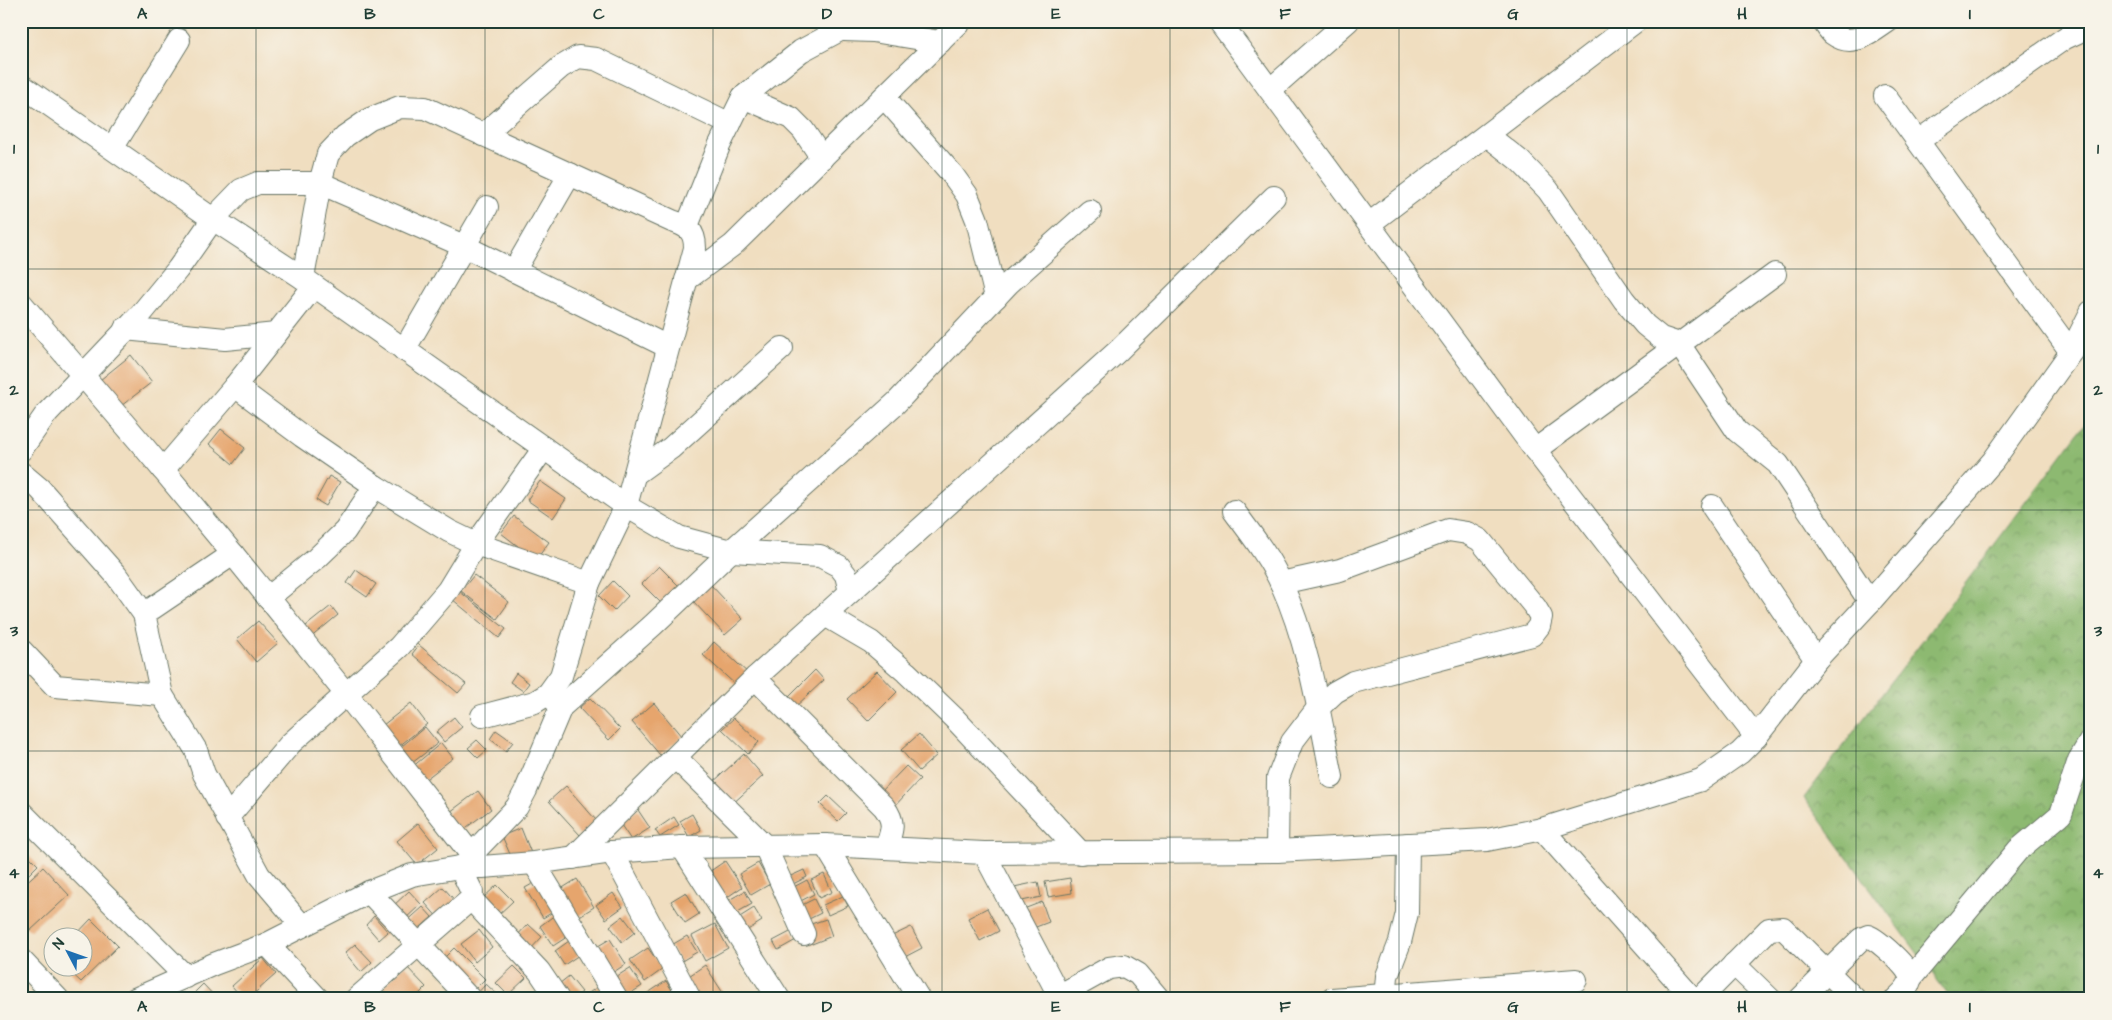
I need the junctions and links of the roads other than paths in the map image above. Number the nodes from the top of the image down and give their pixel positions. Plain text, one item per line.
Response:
1 (861, 21) edge
2 (961, 21) edge
3 (1220, 21) edge
4 (1348, 21) edge
5 (1636, 21) edge
6 (1823, 21) edge
7 (1888, 21) edge
8 (2091, 26) edge
9 (840, 30) junction
10 (178, 40) dead end
11 (940, 42) junction
12 (21, 84) edge
13 (1270, 89) junction
14 (1885, 96) dead end
15 (743, 97) junction
16 (884, 97) junction
17 (730, 124) junction
18 (483, 134) junction
19 (1487, 135) junction
20 (1918, 141) junction
21 (113, 147) junction
22 (822, 158) junction
23 (570, 174) junction
24 (320, 183) junction
25 (1274, 197) dead end
26 (487, 208) dead end
27 (1090, 211) dead end
28 (214, 219) junction
29 (1369, 224) junction
30 (687, 226) junction
31 (466, 247) junction
32 (514, 271) junction
33 (1775, 274) dead end
34 (686, 280) junction
35 (308, 282) junction
36 (996, 297) junction
37 (21, 304) edge
38 (2091, 312) edge
39 (125, 329) junction
40 (276, 334) junction
41 (1679, 344) junction
42 (668, 347) junction
43 (782, 348) dead end
44 (404, 350) junction
45 (2071, 352) junction
46 (82, 376) junction
47 (235, 386) junction
48 (544, 448) junction
49 (21, 450) edge
50 (1534, 450) junction
51 (163, 470) junction
52 (21, 473) edge
53 (635, 474) junction
54 (375, 486) junction
55 (626, 506) junction
56 (1712, 506) dead end
57 (1234, 511) dead end
58 (476, 544) junction
59 (731, 550) junction
60 (233, 554) junction
61 (1281, 583) junction
62 (589, 584) junction
63 (850, 592) junction
64 (268, 598) junction
65 (1870, 602) junction
66 (144, 614) junction
67 (825, 615) junction
68 (21, 650) edge
69 (1816, 660) junction
70 (755, 678) junction
71 (346, 694) junction
72 (162, 695) junction
73 (555, 700) junction
74 (1318, 708) junction
75 (482, 716) dead end
76 (1756, 737) junction
77 (2091, 740) edge
78 (676, 758) junction
79 (1332, 777) dead end
80 (21, 812) edge
81 (227, 818) junction
82 (1542, 829) junction
83 (1408, 844) junction
84 (825, 845) junction
85 (765, 846) junction
86 (682, 847) junction
87 (886, 848) junction
88 (1277, 851) junction
89 (612, 852) junction
90 (984, 853) junction
91 (1081, 853) junction
92 (573, 858) junction
93 (471, 863) junction
94 (534, 863) junction
95 (370, 892) junction
96 (471, 899) junction
97 (302, 926) junction
98 (804, 934) dead end
99 (419, 943) junction
100 (267, 944) junction
101 (21, 960) edge
102 (1734, 964) junction
103 (1828, 971) junction
104 (186, 977) junction
105 (1911, 978) junction
106 (1576, 980) dead end
107 (166, 993) edge
108 (1058, 997) edge
109 (1384, 997) edge
110 (58, 999) edge
111 (135, 999) edge
112 (318, 999) edge
113 (356, 999) edge
114 (470, 999) edge
115 (558, 999) edge
116 (617, 999) edge
117 (690, 999) edge
118 (779, 999) edge
119 (919, 999) edge
120 (1159, 999) edge
121 (1332, 999) edge
122 (1692, 999) edge
123 (1700, 999) edge
124 (1770, 999) edge
125 (1800, 999) edge
126 (1855, 999) edge
127 (1896, 999) edge

1 - 9 street
2 - 11 street
3 - 13 street
4 - 13 street
5 - 19 street
6 - 7 street
8 - 20 street
9 - 11 street
9 - 15 street
10 - 21 street
11 - 16 street
12 - 21 street
13 - 29 street
14 - 20 street
15 - 17 street
15 - 22 street
16 - 22 street
16 - 36 street
17 - 18 street
17 - 30 street
18 - 23 street
18 - 24 street
19 - 29 street
19 - 41 street
20 - 45 street
21 - 28 street
22 - 34 street
23 - 30 street
23 - 32 street
24 - 28 street
24 - 31 street
24 - 35 street
25 - 63 street
26 - 31 street
27 - 36 street
28 - 35 street
28 - 39 street
29 - 50 street
30 - 34 street
31 - 32 street
31 - 44 street
32 - 42 street
33 - 41 street
34 - 42 street
35 - 40 street
35 - 44 street
36 - 59 street
37 - 46 street
38 - 45 street
39 - 40 street
39 - 46 street
40 - 47 street
41 - 50 street
41 - 65 street
42 - 53 street
43 - 53 street
44 - 48 street
45 - 65 street
46 - 49 street
46 - 51 street
47 - 51 street
47 - 54 street
48 - 55 street
48 - 58 street
50 - 76 street
51 - 60 street
52 - 66 street
53 - 55 street
54 - 58 street
54 - 64 street
55 - 59 street
55 - 62 street
56 - 69 street
57 - 61 street
58 - 62 street
58 - 71 street
59 - 63 street
59 - 73 street
60 - 64 street
60 - 66 street
61 - 74 street
61 - 74 street
62 - 73 street
63 - 67 street
64 - 71 street
65 - 69 street
66 - 72 street
67 - 70 street
67 - 91 street
68 - 72 street
69 - 76 street
70 - 78 street
70 - 87 street
71 - 81 street
71 - 93 street
72 - 81 street
73 - 75 street
73 - 93 street
74 - 79 street
74 - 88 street
76 - 82 street
77 - 105 street
78 - 85 street
78 - 92 street
80 - 104 street
81 - 97 street
82 - 83 street
82 - 122 street
83 - 88 street
83 - 109 street
84 - 85 street
84 - 87 street
84 - 119 street
85 - 86 street
85 - 98 street
86 - 89 street
86 - 118 street
87 - 90 street
88 - 91 street
89 - 92 street
89 - 117 street
90 - 91 street
90 - 108 street
92 - 94 street
93 - 94 street
93 - 95 street
93 - 96 street
94 - 116 street
95 - 97 street
95 - 99 street
96 - 99 street
96 - 115 street
97 - 100 street
99 - 113 street
99 - 114 street
100 - 104 street
100 - 112 street
101 - 110 street
102 - 103 street
102 - 123 street
102 - 124 street
103 - 105 street
103 - 125 street
103 - 126 street
104 - 107 street
105 - 127 street
106 - 109 street
107 - 111 street
108 - 120 street
109 - 121 street

